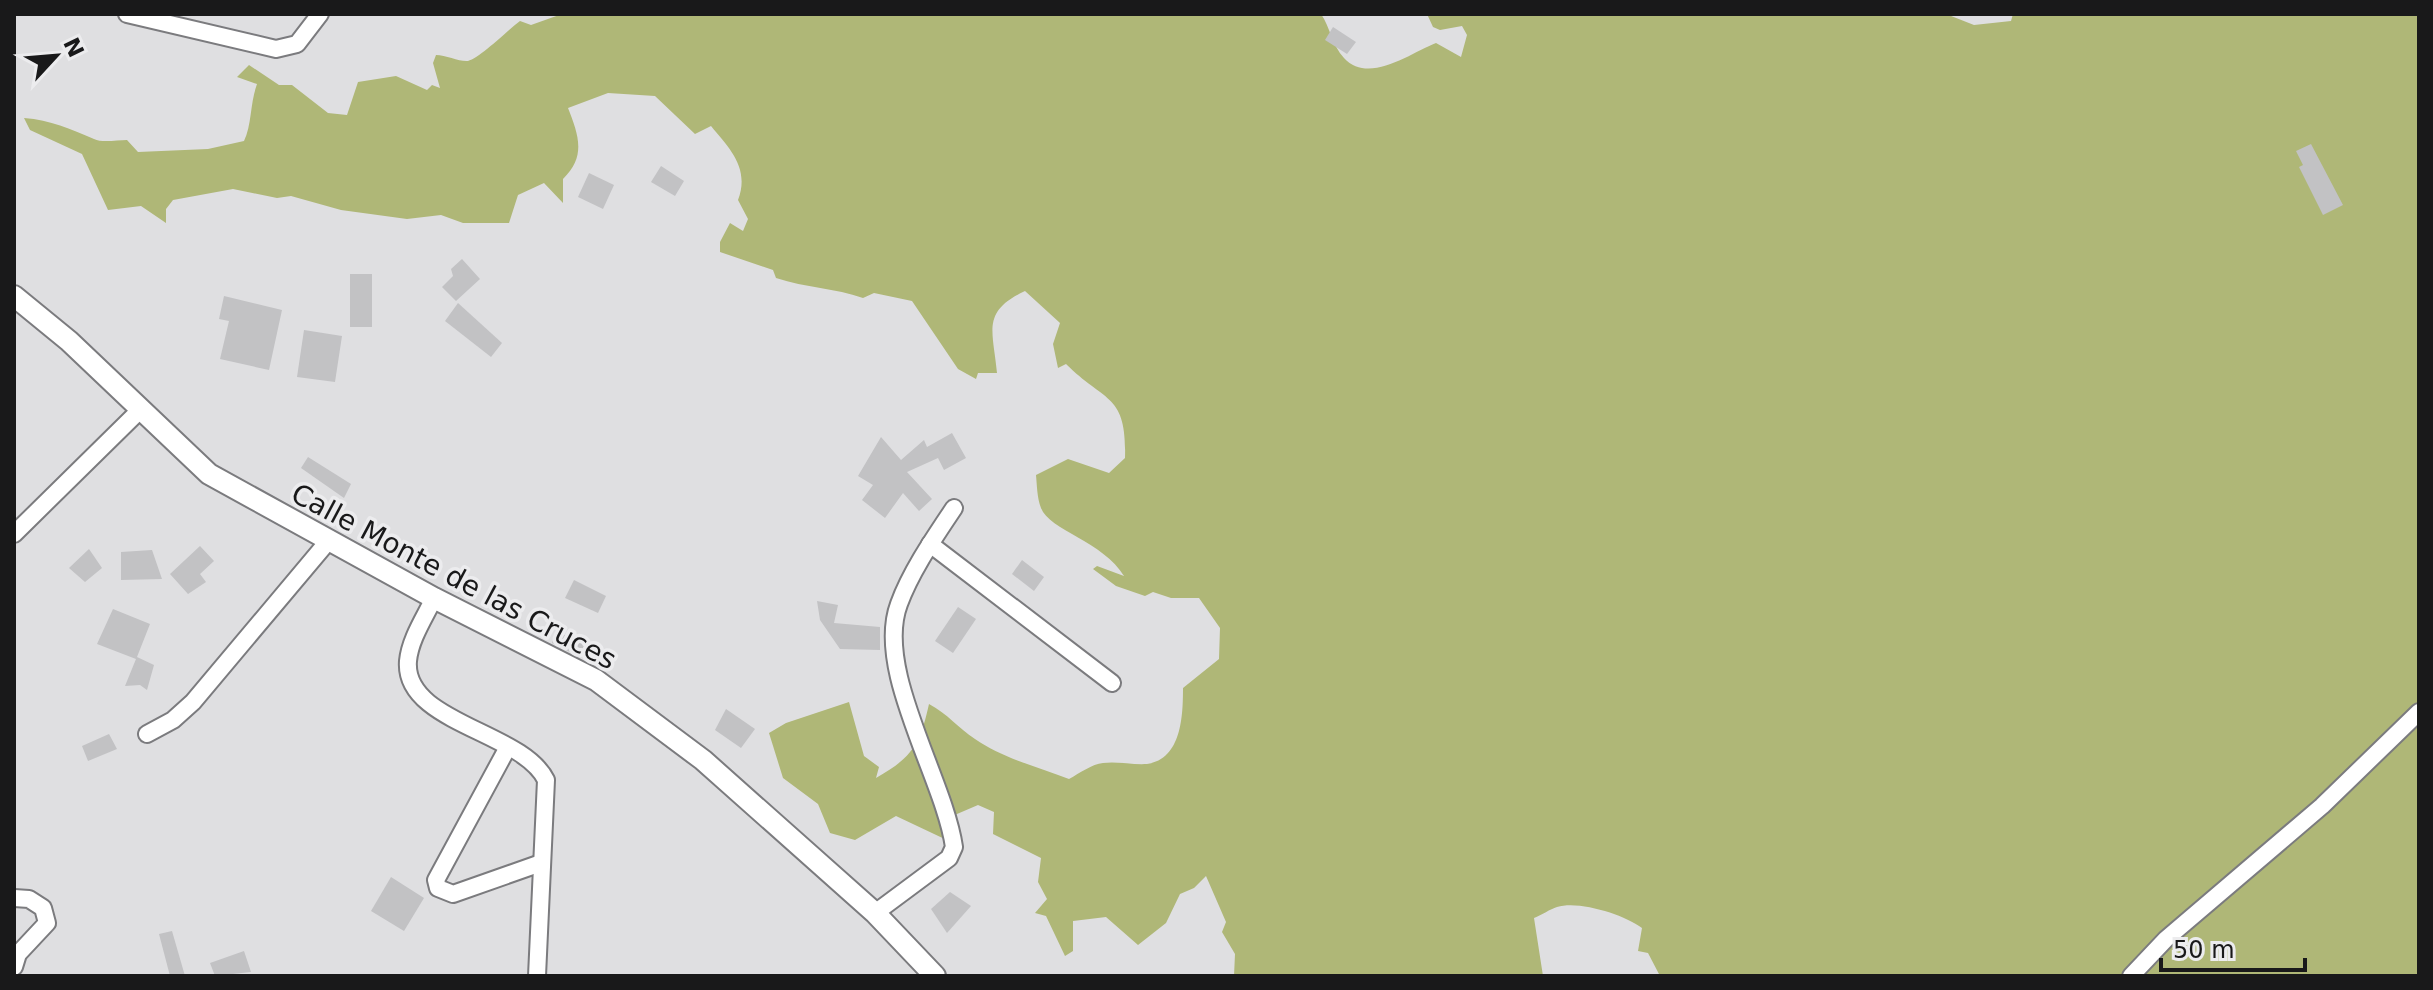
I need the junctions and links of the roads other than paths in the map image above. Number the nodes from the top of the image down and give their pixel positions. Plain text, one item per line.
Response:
1 (127, 14) edge
2 (320, 14) edge
3 (14, 296) edge
4 (139, 411) junction
5 (954, 508) dead end
6 (14, 534) edge
7 (330, 539) junction
8 (930, 544) junction
9 (434, 598) junction
10 (1112, 683) dead end
11 (2419, 712) edge
12 (147, 734) dead end
13 (508, 747) junction
14 (541, 863) junction
15 (14, 898) edge
16 (875, 913) junction
17 (14, 967) edge
18 (537, 976) edge
19 (935, 976) edge
20 (2131, 976) edge

1 - 2 street
3 - 4 street, Calle Monte de las Cruces
4 - 6 street
4 - 7 street, Calle Monte de las Cruces
5 - 8 street
7 - 9 street, Calle Monte de las Cruces
7 - 12 street
8 - 10 street
8 - 16 street
9 - 13 street
9 - 16 street, Calle Monte de las Cruces
11 - 20 street
13 - 14 street
13 - 14 street
14 - 18 street
15 - 17 street
16 - 19 street, Calle Monte de las Cruces

